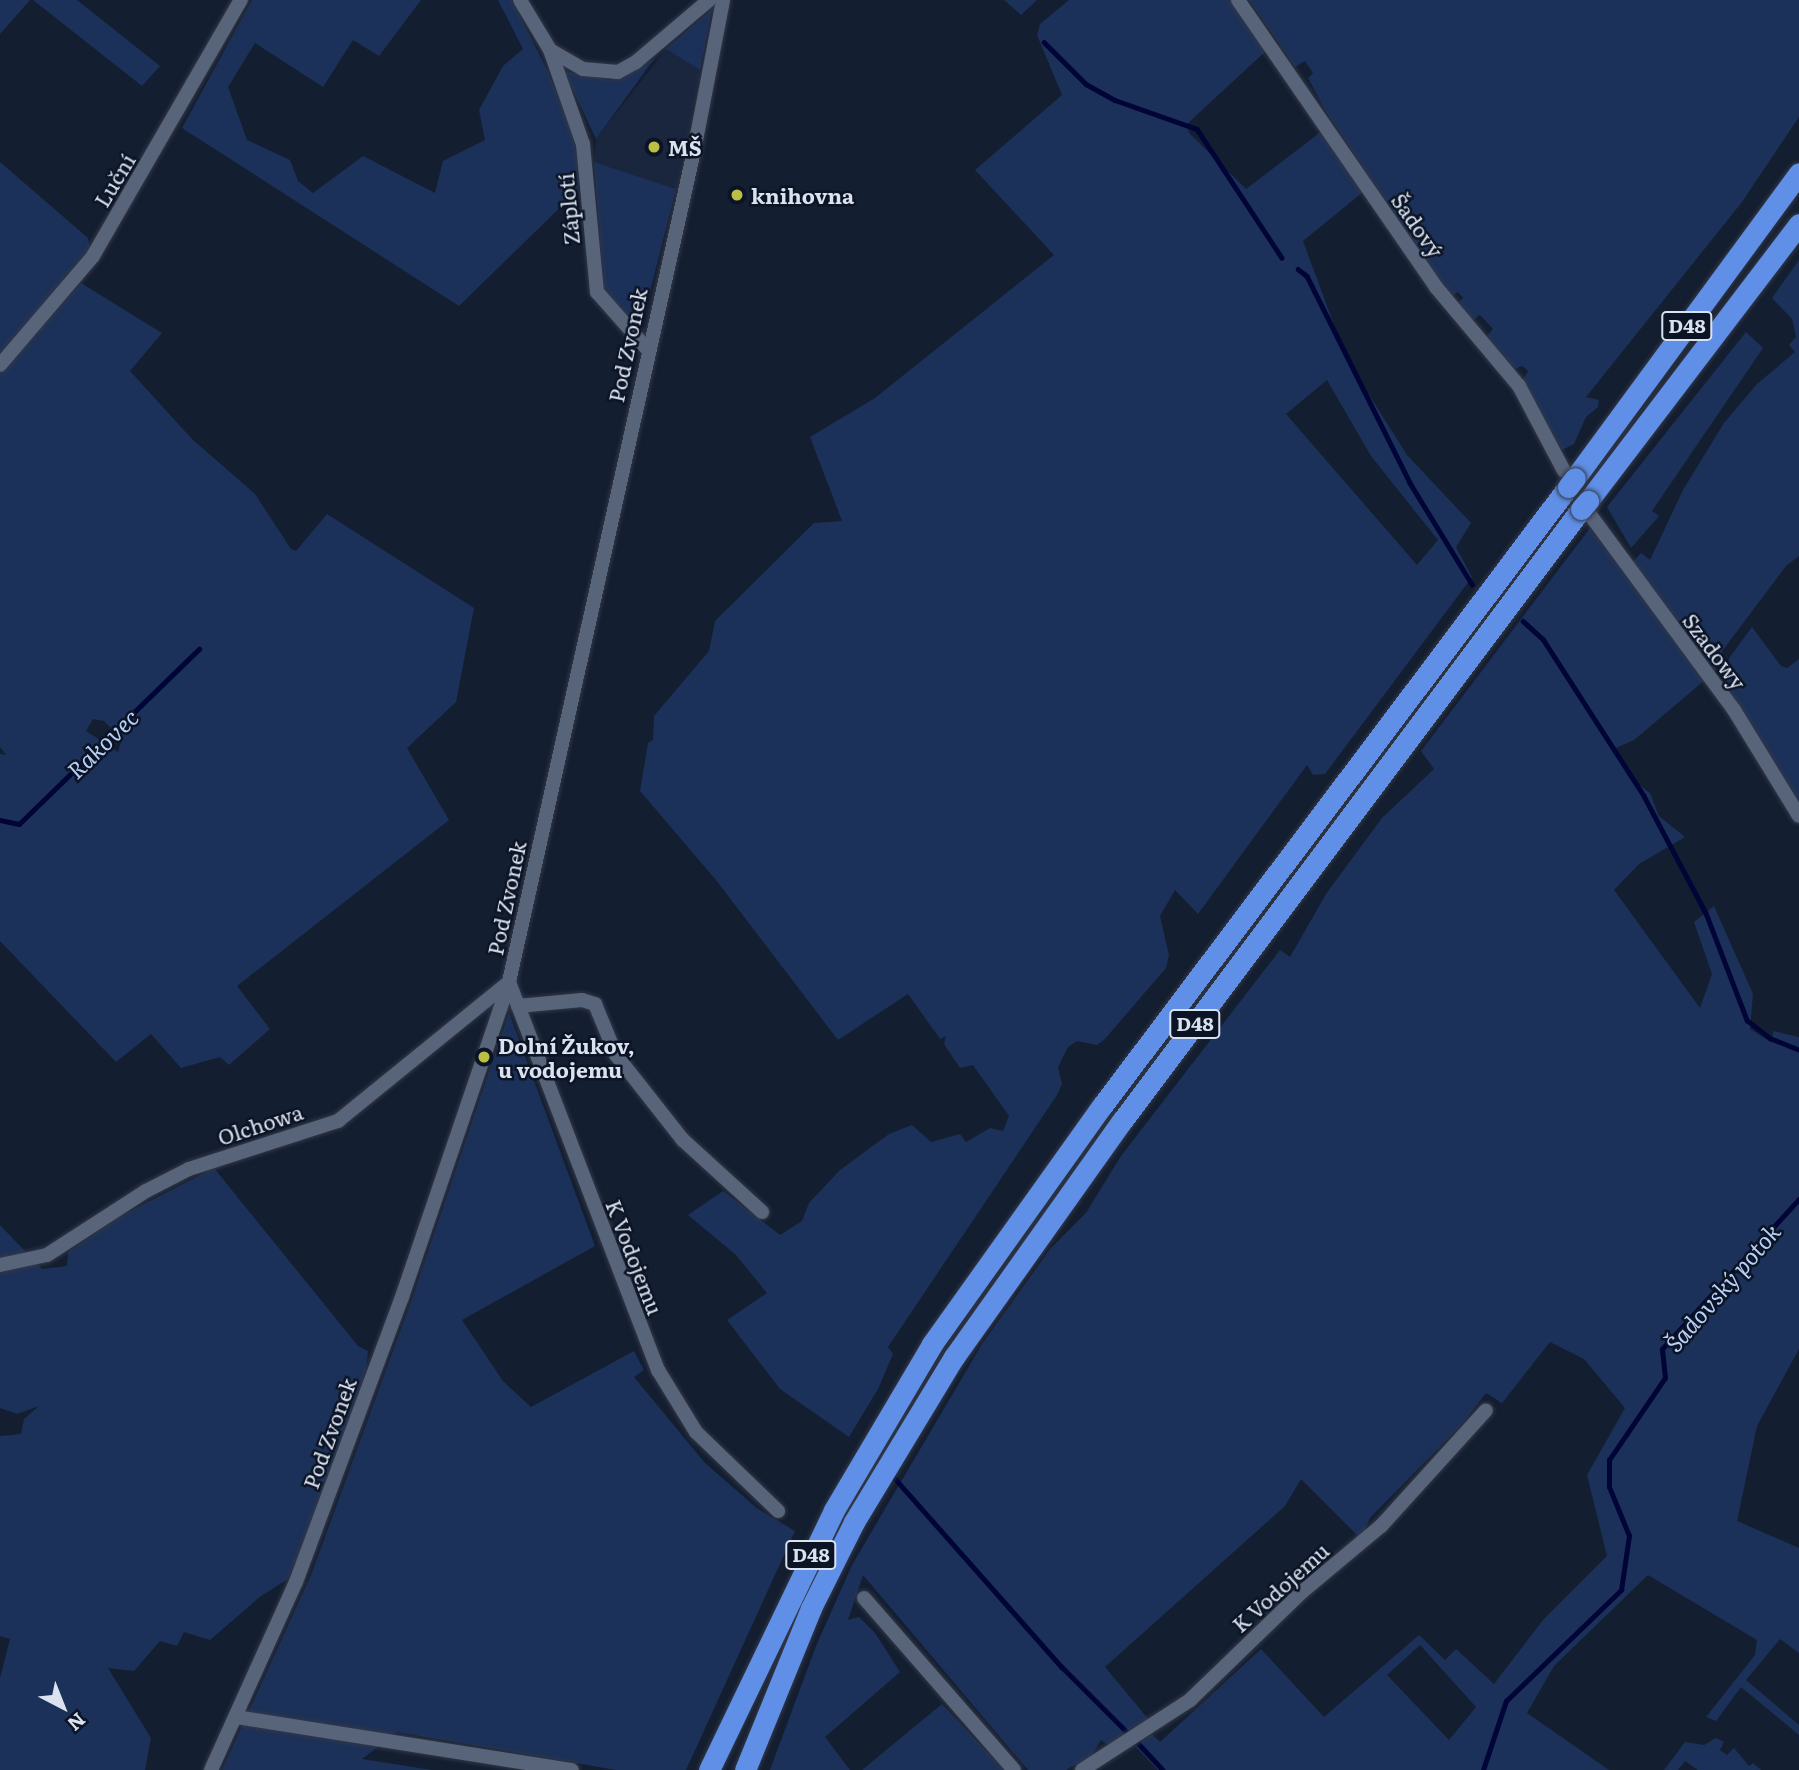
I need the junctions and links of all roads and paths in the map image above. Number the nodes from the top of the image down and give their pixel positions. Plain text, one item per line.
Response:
1 (241, 0) edge
2 (520, 0) edge
3 (709, 0) edge
4 (723, 0) edge
5 (1238, 0) edge
6 (550, 50) junction
7 (1799, 173) edge
8 (1799, 224) edge
9 (649, 351) junction
10 (0, 365) edge
11 (1569, 478) junction
12 (1587, 509) junction
13 (1799, 816) edge
14 (509, 982) junction
15 (518, 1006) junction
16 (762, 1212) dead end
17 (0, 1265) edge
18 (1486, 1410) dead end
19 (778, 1511) dead end
20 (864, 1598) dead end
21 (749, 1688) junction
22 (236, 1717) junction
23 (211, 1770) edge
24 (572, 1770) edge
25 (709, 1770) edge
26 (719, 1770) edge
27 (745, 1770) edge
28 (1014, 1770) edge
29 (1082, 1770) edge

1 - 10 street, Luční
2 - 6 street, Záplotí
3 - 6 street, Záplotí
4 - 9 street, Pod Zvonek
5 - 11 street, Šadový
6 - 9 street, Záplotí
7 - 11 highway, D48
8 - 12 highway, D48
9 - 14 street, Pod Zvonek
11 - 21 highway, D48
12 - 13 street, Szadowy
12 - 27 highway, D48
14 - 15 street, K Vodojemu
14 - 17 street, Olchowa
14 - 22 street, Pod Zvonek
15 - 16 street
15 - 19 street, K Vodojemu
18 - 29 street, K Vodojemu
20 - 28 street
21 - 25 highway
21 - 26 highway, D48
22 - 23 street, Pod Zvonek
22 - 24 street

